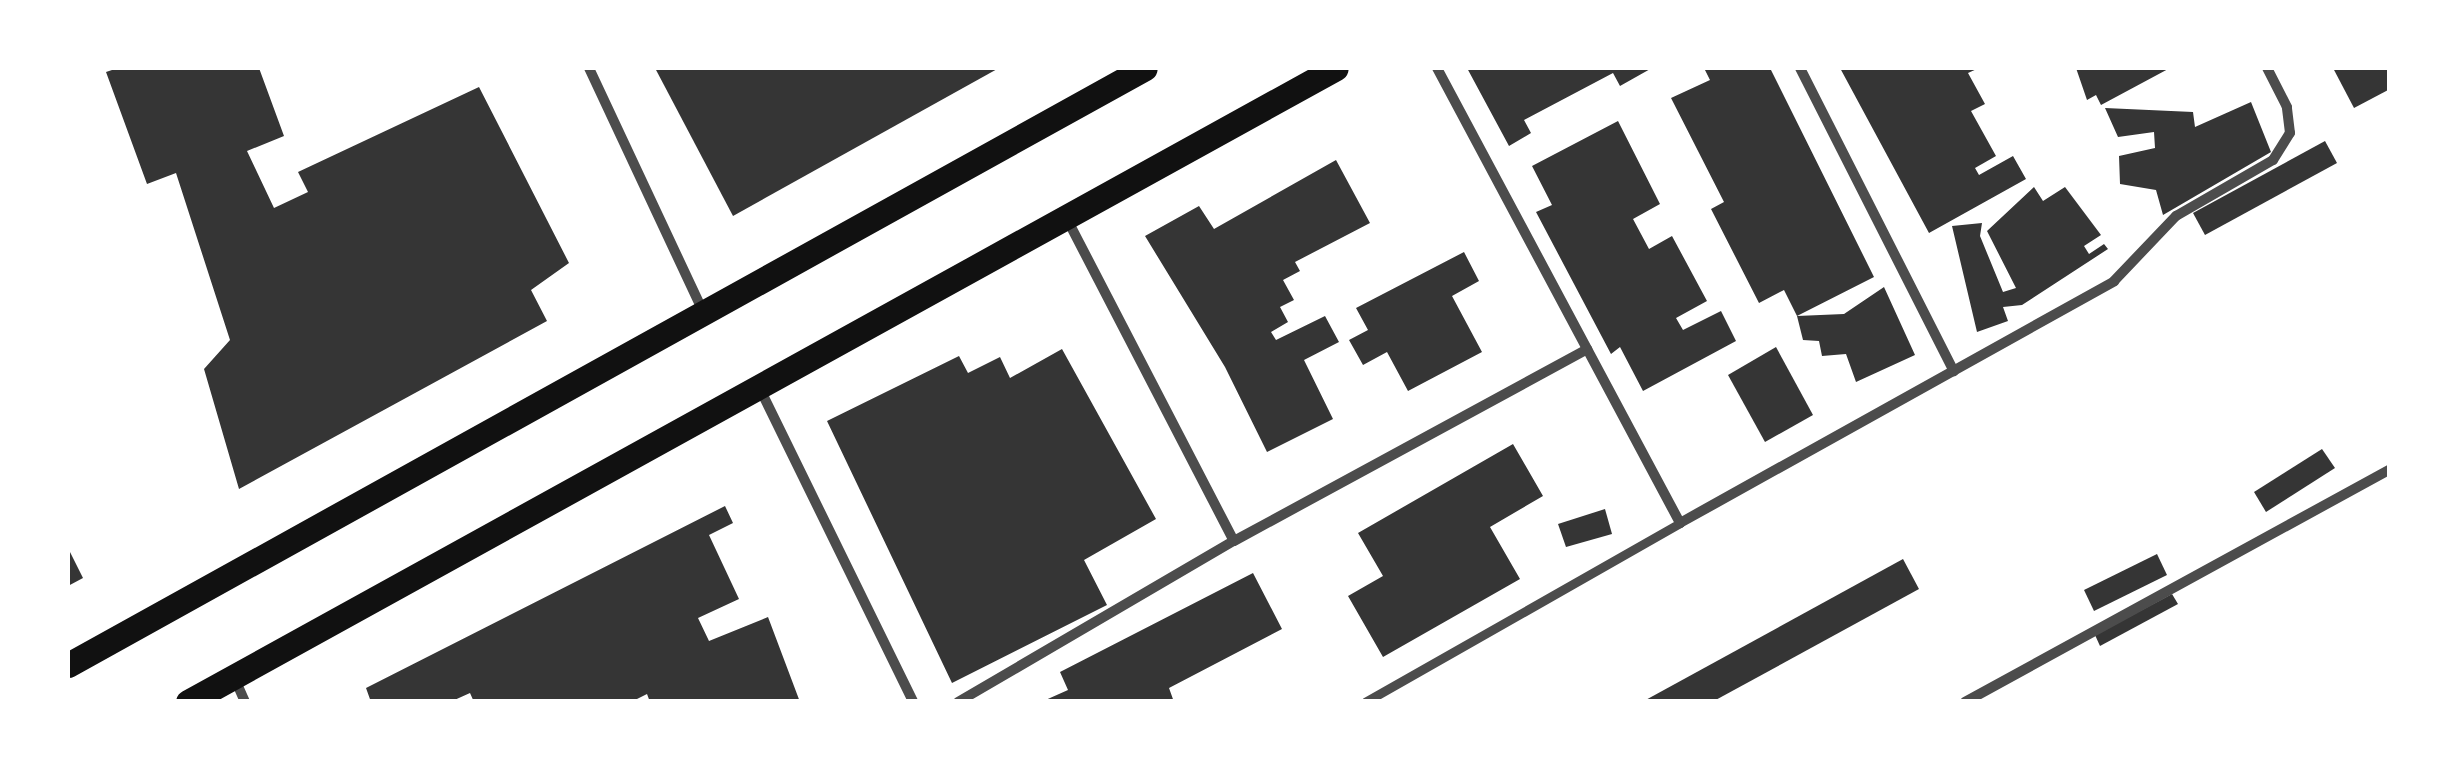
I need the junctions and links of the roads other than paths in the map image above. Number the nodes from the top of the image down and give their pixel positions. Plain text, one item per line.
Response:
1 (589, 68) edge
2 (1144, 68) edge
3 (1336, 68) edge
4 (1437, 68) edge
5 (1800, 68) edge
6 (2267, 68) edge
7 (1068, 221) junction
8 (705, 316) junction
9 (1588, 349) junction
10 (1954, 371) junction
11 (760, 388) junction
12 (2390, 469) edge
13 (1680, 523) junction
14 (1234, 541) junction
15 (68, 665) edge
16 (233, 676) junction
17 (188, 702) edge
18 (245, 702) edge
19 (912, 702) edge
20 (958, 702) edge
21 (1365, 702) edge
22 (1965, 702) edge

1 - 8 street
2 - 8 main road
3 - 7 main road
4 - 9 street
5 - 10 street
6 - 10 street
7 - 11 main road
7 - 14 street
8 - 15 main road
9 - 13 street
9 - 14 street
10 - 13 street
11 - 16 main road
11 - 19 street
12 - 22 street
13 - 21 street
14 - 20 street
16 - 17 main road
16 - 18 street

